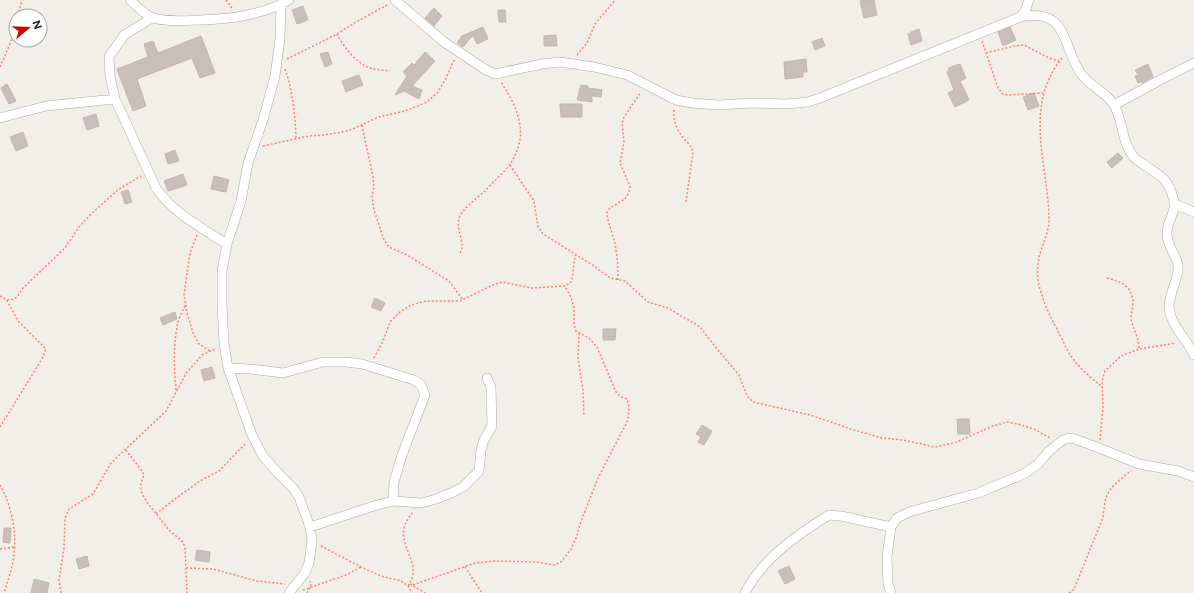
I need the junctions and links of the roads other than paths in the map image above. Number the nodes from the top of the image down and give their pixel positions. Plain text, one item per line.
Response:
1 (130, 0) edge
2 (396, 0) edge
3 (1029, 0) edge
4 (285, 2) edge
5 (1020, 17) junction
6 (152, 18) junction
7 (1194, 63) edge
8 (115, 100) junction
9 (1114, 105) junction
10 (0, 118) edge
11 (1175, 204) junction
12 (1194, 212) edge
13 (227, 244) junction
14 (1194, 355) edge
15 (228, 368) junction
16 (487, 378) dead end
17 (1194, 477) edge
18 (393, 501) junction
19 (310, 527) junction
20 (891, 527) junction
21 (294, 590) edge
22 (745, 593) edge
23 (891, 593) edge

1 - 6 street
2 - 5 street
3 - 5 street
4 - 6 street
4 - 13 street
5 - 9 street
6 - 8 street
7 - 9 street
8 - 10 street
8 - 13 street
9 - 11 street
11 - 12 street
11 - 14 street
13 - 15 street
15 - 18 street
15 - 19 street
16 - 18 street
17 - 20 street
18 - 19 street
19 - 21 street
20 - 22 street
20 - 23 street

